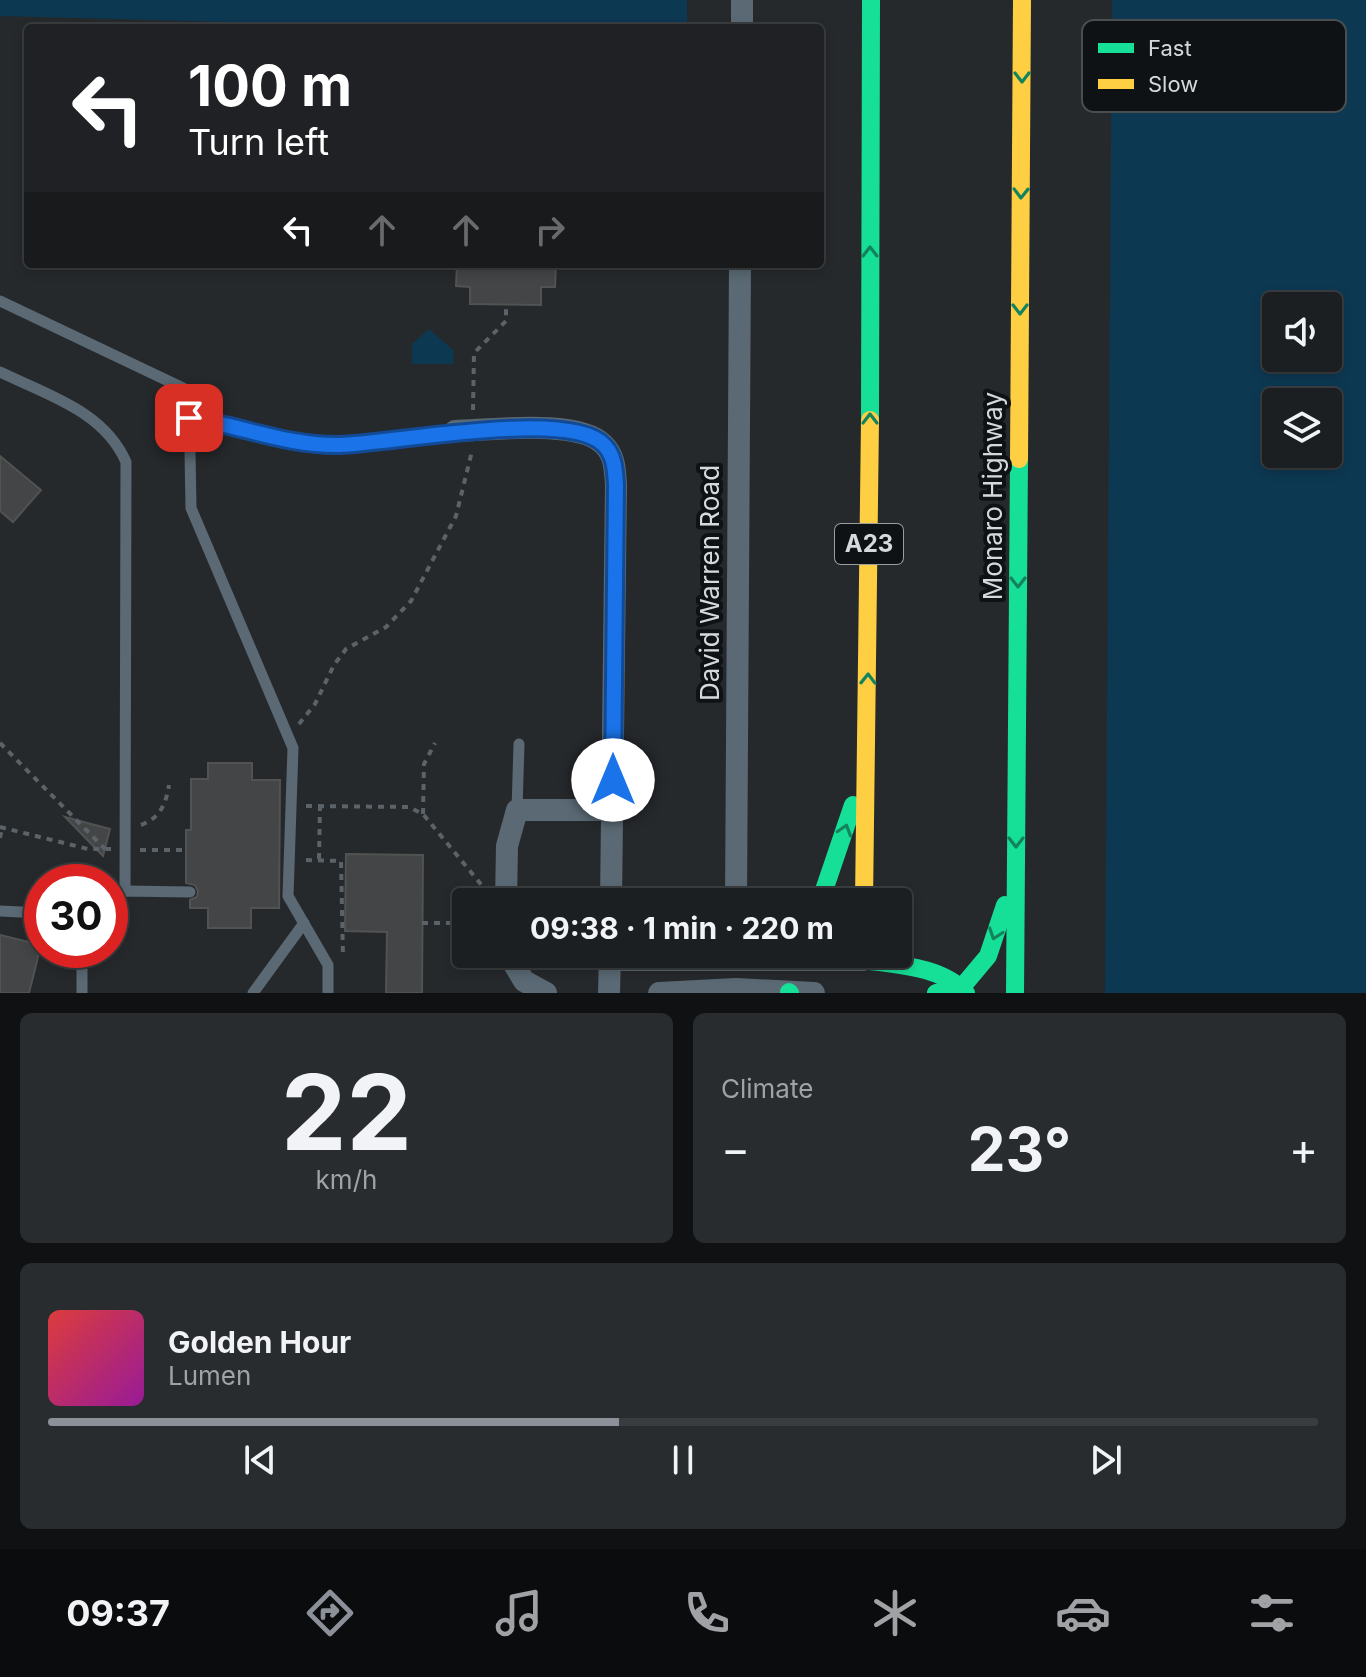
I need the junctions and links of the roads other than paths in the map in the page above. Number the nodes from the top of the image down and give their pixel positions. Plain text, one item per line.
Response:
1 (742, 0) edge
2 (871, 0) edge
3 (1022, 0) edge
4 (742, 24) edge
5 (740, 268) edge
6 (0, 301) edge
7 (0, 372) edge
8 (189, 418) junction
9 (464, 431) joint
10 (519, 744) dead end
11 (867, 757) junction
12 (517, 810) junction
13 (613, 810) junction
14 (125, 864) edge
15 (1016, 874) junction
16 (506, 888) edge
17 (611, 888) edge
18 (736, 888) edge
19 (827, 888) edge
20 (864, 888) edge
21 (128, 891) edge
22 (190, 892) dead end
23 (0, 911) edge
24 (24, 912) edge
25 (304, 923) junction
26 (82, 968) edge
27 (516, 968) edge
28 (610, 968) edge
29 (736, 968) edge
30 (893, 968) edge
31 (736, 989) junction
32 (964, 990) edge
33 (790, 992) edge
34 (82, 993) edge
35 (253, 993) edge
36 (328, 993) edge
37 (546, 993) edge
38 (609, 993) edge
39 (659, 993) edge
40 (814, 993) edge
41 (936, 993) edge
42 (1015, 993) edge

1 - 4 street
11 -> 2 highway, A23
3 -> 15 highway, Monaro Highway
5 - 18 street, David Warren Road
6 - 8 lane
7 - 14 lane
8 - 9 lane
8 - 25 lane
9 - 13 street
10 - 12 lane
19 -> 11 highway
11 - 20 highway, A23
12 - 13 street
12 - 16 street
13 - 17 street
15 -> 32 highway
15 - 42 highway, Monaro Highway
21 - 22 lane
23 - 24 lane
25 - 35 lane
25 - 36 lane
26 - 34 lane
27 - 37 street
28 - 38 street
29 - 31 street
30 - 32 highway
31 - 33 street
31 - 39 street
32 - 41 highway
33 - 40 street

